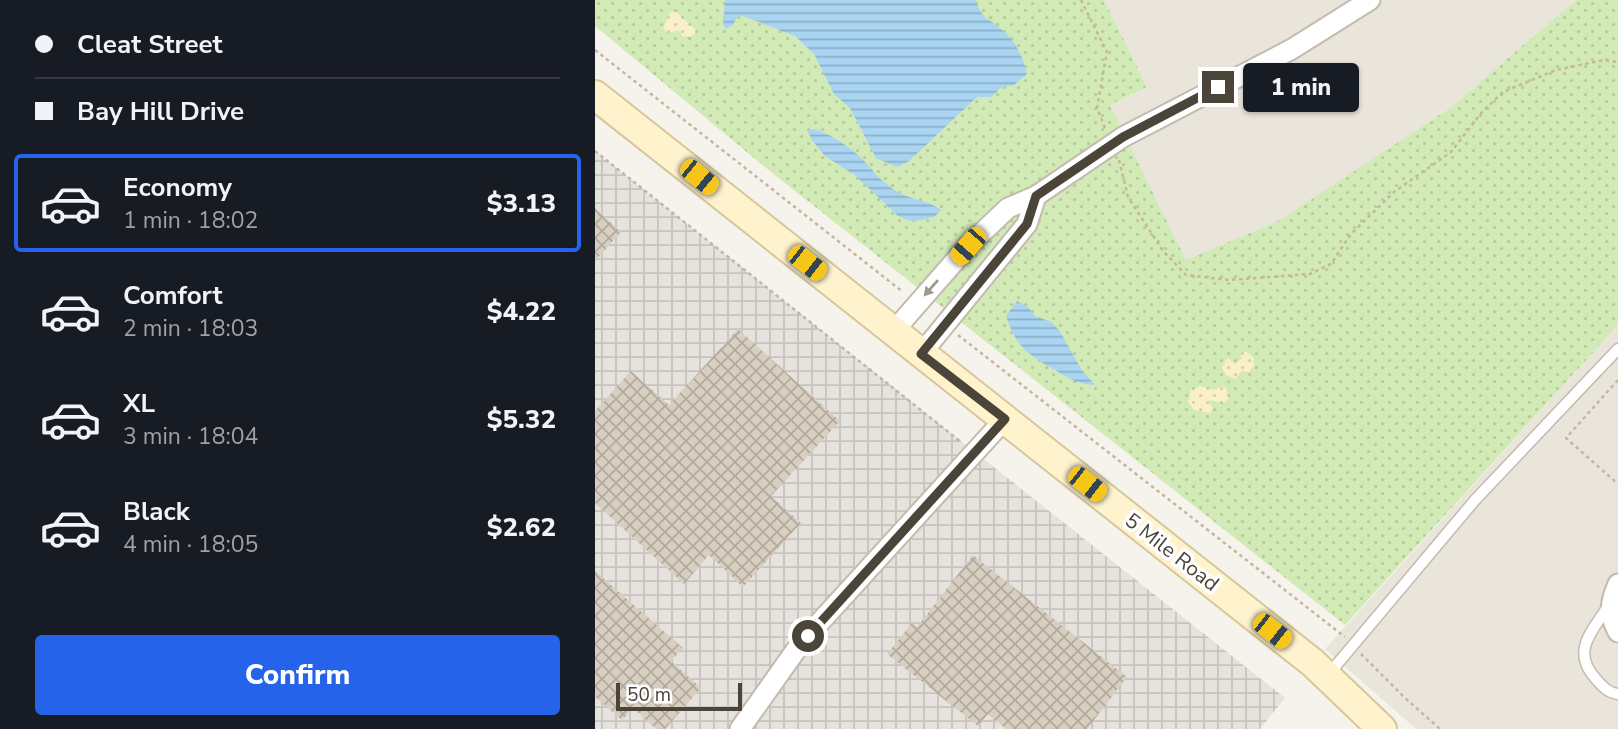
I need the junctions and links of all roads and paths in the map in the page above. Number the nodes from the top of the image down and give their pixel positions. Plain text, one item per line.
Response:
1 (1081, 0) edge
2 (1370, 0) edge
3 (595, 50) edge
4 (1618, 62) edge
5 (595, 94) edge
6 (1112, 145) junction
7 (595, 152) edge
8 (1036, 196) junction
9 (918, 303) junction
10 (945, 324) junction
11 (893, 332) junction
12 (1618, 349) edge
13 (921, 354) junction
14 (1618, 380) edge
15 (1005, 419) junction
16 (975, 453) junction
17 (1618, 484) edge
18 (1614, 593) edge
19 (1618, 632) edge
20 (1354, 646) junction
21 (1327, 677) junction
22 (1618, 694) edge
23 (740, 729) edge
24 (1382, 729) edge
25 (1440, 729) edge

1 - 6 path
2 - 6 street
3 - 9 path
4 - 6 path
5 - 11 street, 5 Mile Road
6 - 8 street
7 - 16 path
8 -> 9 street
8 - 10 street
9 - 11 street
10 - 13 street
10 - 20 path
11 - 13 street, 5 Mile Road
12 - 20 lane
13 - 15 street, 5 Mile Road
14 - 17 path
15 - 16 street
15 - 21 street, 5 Mile Road
16 - 23 street
18 - 19 street
18 - 22 lane
20 - 21 lane
20 - 25 path
21 - 24 street, 5 Mile Road

